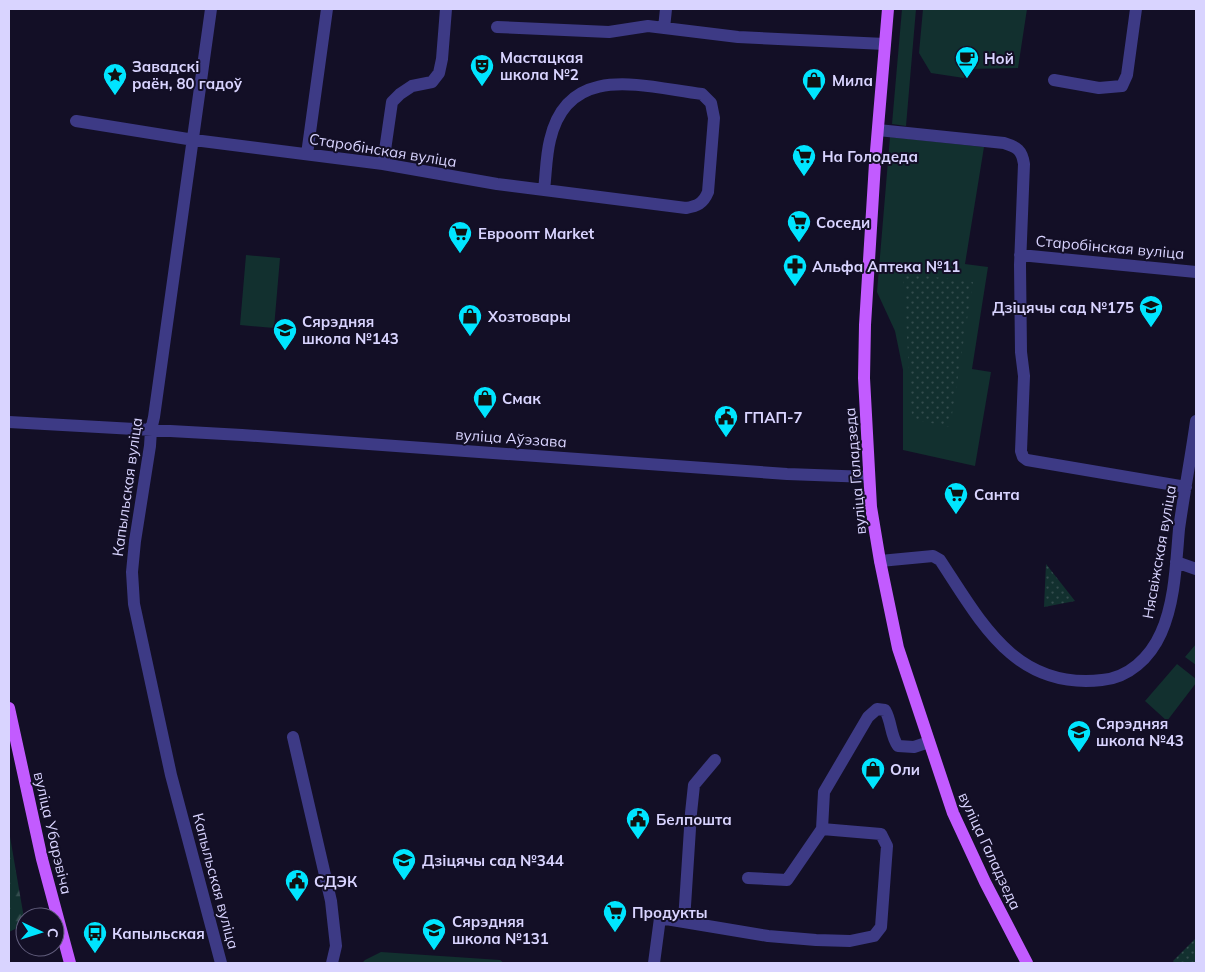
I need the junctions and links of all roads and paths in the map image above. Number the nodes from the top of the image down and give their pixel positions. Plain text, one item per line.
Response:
1 (212, 9) edge
2 (327, 9) edge
3 (446, 9) edge
4 (666, 9) edge
5 (888, 9) edge
6 (1136, 9) edge
7 (496, 27) dead end
8 (664, 28) junction
9 (885, 44) junction
10 (1054, 80) dead end
11 (76, 121) dead end
12 (878, 130) junction
13 (194, 140) junction
14 (307, 154) junction
15 (383, 164) junction
16 (544, 190) junction
17 (1020, 255) junction
18 (1196, 272) edge
19 (1196, 421) edge
20 (9, 422) edge
21 (151, 430) junction
22 (869, 477) junction
23 (1186, 487) junction
24 (880, 561) junction
25 (1176, 562) junction
26 (1196, 568) edge
27 (9, 708) edge
28 (293, 737) dead end
29 (928, 742) junction
30 (715, 760) dead end
31 (822, 828) junction
32 (748, 878) dead end
33 (684, 921) junction
34 (70, 963) edge
35 (221, 963) edge
36 (332, 963) edge
37 (654, 963) edge
38 (1027, 963) edge

1 - 13 street, Капыльская вуліца
2 - 14 street
3 - 15 street
4 - 8 street
5 - 9 main road, вуліца Галадзеда
6 - 10 street
7 - 8 street
8 - 9 street
9 - 12 main road, вуліца Галадзеда
11 - 13 street, Старобінская вуліца
12 - 17 street
12 - 22 main road, вуліца Галадзеда
13 - 14 street, Старобінская вуліца
13 - 21 street, Капыльская вуліца
14 - 15 street, Старобінская вуліца
15 - 16 street, Старобінская вуліца
16 - 16 street, Старобінская вуліца
17 - 18 street, Старобінская вуліца
17 - 23 street
19 - 23 street, Нясвіжская вуліца
20 - 21 street, вуліца Аўэзава
21 - 22 street, вуліца Аўэзава
21 - 35 street, Капыльская вуліца
22 - 24 main road, вуліца Галадзеда
23 - 25 street, Нясвіжская вуліца
24 - 25 street, Нясвіжская вуліца
24 - 29 main road, вуліца Галадзеда
25 - 26 street
27 - 34 main road, вуліца Убарэвіча
28 - 36 street
29 - 31 street
29 - 38 main road, вуліца Галадзеда
30 - 33 street
31 - 32 street
31 - 33 street
33 - 37 street

